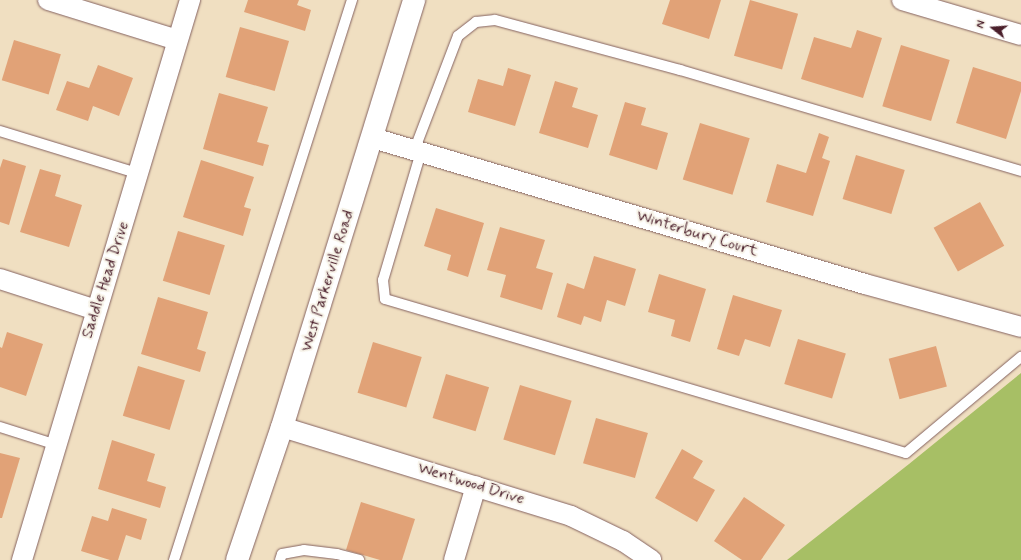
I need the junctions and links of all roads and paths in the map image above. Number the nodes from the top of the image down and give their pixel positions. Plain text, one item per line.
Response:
1 (48, 0) edge
2 (190, 0) edge
3 (352, 0) edge
4 (414, 0) edge
5 (902, 0) edge
6 (1021, 35) edge
7 (177, 40) junction
8 (0, 131) edge
9 (373, 138) junction
10 (417, 152) junction
11 (1021, 171) edge
12 (140, 174) junction
13 (0, 279) edge
14 (96, 310) junction
15 (1021, 327) edge
16 (1021, 357) edge
17 (0, 427) edge
18 (282, 427) junction
19 (54, 444) junction
20 (476, 486) junction
21 (22, 560) edge
22 (174, 560) edge
23 (237, 560) edge
24 (280, 560) edge
25 (359, 560) edge
26 (454, 560) edge
27 (651, 560) edge

1 - 7 street
2 - 7 street, Saddle Head Drive
3 - 22 lane
4 - 9 main road, West Parkerville Road
5 - 6 street
7 - 12 street, Saddle Head Drive
8 - 12 lane
9 - 10 street, Winterbury Court
9 - 18 main road, West Parkerville Road
10 - 11 lane
10 - 15 street, Winterbury Court
10 - 16 lane
12 - 14 street, Saddle Head Drive
13 - 14 street
14 - 19 street, Saddle Head Drive
17 - 19 lane
18 - 20 street, Wentwood Drive
18 - 23 main road, West Parkerville Road
19 - 21 street, Saddle Head Drive
20 - 26 street
20 - 27 street, Wentwood Drive
24 - 25 lane

